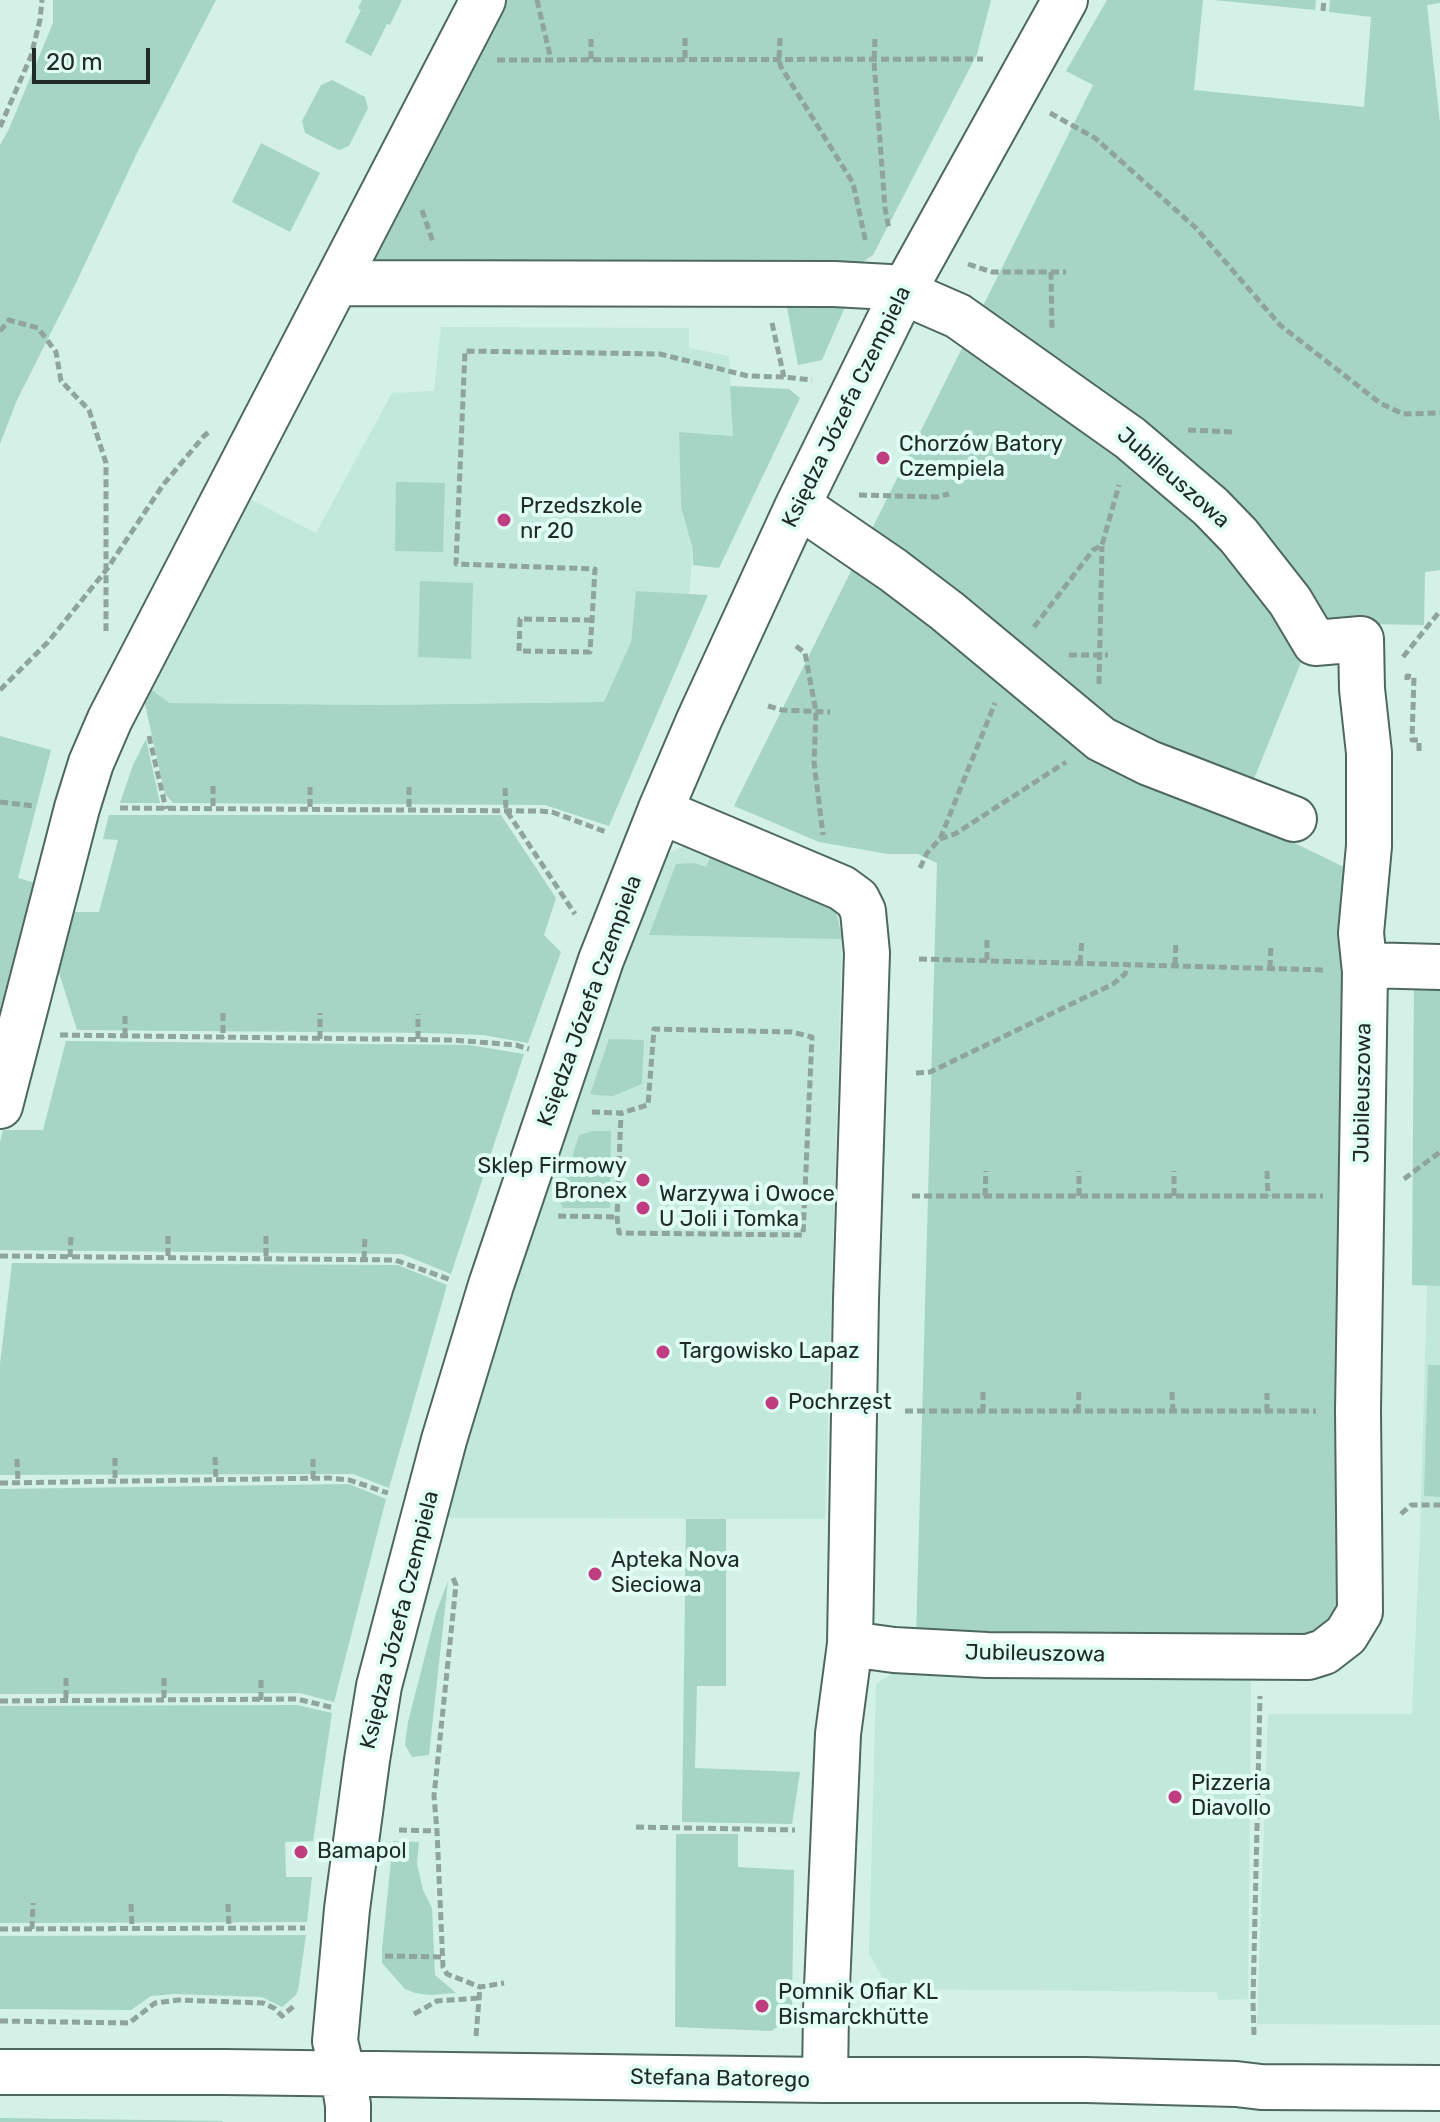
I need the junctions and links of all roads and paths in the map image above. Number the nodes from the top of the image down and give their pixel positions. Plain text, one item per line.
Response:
1 (42, 0) edge
2 (483, 0) edge
3 (537, 0) edge
4 (1065, 0) edge
5 (1324, 0) edge
6 (1323, 11) dead end
7 (685, 38) dead end
8 (780, 38) dead end
9 (591, 39) dead end
10 (875, 39) dead end
11 (988, 59) dead end
12 (451, 60) junction
13 (551, 60) junction
14 (591, 60) junction
15 (685, 60) junction
16 (779, 60) junction
17 (874, 61) junction
18 (1039, 106) dead end
19 (0, 127) edge
20 (890, 233) dead end
21 (866, 246) dead end
22 (968, 264) dead end
23 (1051, 272) junction
24 (1066, 272) dead end
25 (337, 283) junction
26 (903, 292) junction
27 (0, 331) edge
28 (818, 381) dead end
29 (1053, 385) junction
30 (1440, 413) edge
31 (264, 423) junction
32 (1234, 432) dead end
33 (1130, 438) junction
34 (949, 494) dead end
35 (858, 495) dead end
36 (798, 505) junction
37 (107, 569) junction
38 (592, 620) junction
39 (105, 639) dead end
40 (796, 646) dead end
41 (1012, 664) junction
42 (133, 676) junction
43 (1406, 689) dead end
44 (0, 690) edge
45 (768, 706) dead end
46 (816, 712) junction
47 (830, 712) dead end
48 (1418, 754) dead end
49 (213, 786) dead end
50 (310, 787) dead end
51 (409, 787) dead end
52 (505, 788) dead end
53 (0, 802) edge
54 (57, 807) junction
55 (166, 809) junction
56 (213, 809) junction
57 (310, 810) junction
58 (409, 810) junction
59 (506, 810) junction
60 (660, 811) junction
61 (1294, 819) dead end
62 (611, 834) dead end
63 (823, 835) dead end
64 (920, 868) dead end
65 (578, 919) dead end
66 (987, 937) dead end
67 (1082, 939) dead end
68 (1176, 941) dead end
69 (1271, 944) dead end
70 (919, 959) dead end
71 (987, 960) junction
72 (1080, 963) junction
73 (1128, 964) junction
74 (1175, 965) junction
75 (1440, 967) edge
76 (1270, 968) junction
77 (1365, 968) junction
78 (125, 1012) dead end
79 (223, 1013) dead end
80 (320, 1013) dead end
81 (418, 1014) dead end
82 (19, 1035) junction
83 (125, 1036) junction
84 (223, 1038) junction
85 (320, 1039) junction
86 (418, 1039) junction
87 (532, 1049) dead end
88 (916, 1073) dead end
89 (0, 1106) edge
90 (595, 1112) dead end
91 (621, 1113) junction
92 (986, 1171) dead end
93 (1079, 1171) dead end
94 (1174, 1171) dead end
95 (1267, 1171) dead end
96 (912, 1196) dead end
97 (985, 1196) junction
98 (1079, 1196) junction
99 (1174, 1196) junction
100 (1268, 1196) junction
101 (1362, 1196) junction
102 (556, 1216) dead end
103 (617, 1217) junction
104 (71, 1236) dead end
105 (168, 1236) dead end
106 (266, 1236) dead end
107 (365, 1237) dead end
108 (0, 1256) edge
109 (70, 1257) junction
110 (168, 1258) junction
111 (266, 1259) junction
112 (364, 1259) junction
113 (454, 1282) dead end
114 (983, 1391) dead end
115 (1079, 1391) dead end
116 (1172, 1392) dead end
117 (1267, 1393) dead end
118 (1358, 1410) junction
119 (905, 1411) dead end
120 (983, 1412) junction
121 (1078, 1412) junction
122 (1173, 1412) junction
123 (1267, 1412) junction
124 (215, 1457) dead end
125 (115, 1458) dead end
126 (313, 1458) dead end
127 (17, 1459) dead end
128 (313, 1479) junction
129 (216, 1480) junction
130 (115, 1481) junction
131 (18, 1482) junction
132 (0, 1483) edge
133 (393, 1495) dead end
134 (1411, 1505) dead end
135 (1440, 1505) edge
136 (451, 1575) dead end
137 (850, 1644) junction
138 (66, 1678) dead end
139 (164, 1678) dead end
140 (261, 1678) dead end
141 (66, 1700) junction
142 (164, 1700) junction
143 (261, 1700) junction
144 (0, 1701) edge
145 (338, 1709) dead end
146 (1259, 1743) dead end
147 (636, 1827) dead end
148 (386, 1830) dead end
149 (801, 1830) dead end
150 (437, 1831) junction
151 (33, 1903) dead end
152 (131, 1904) dead end
153 (228, 1904) dead end
154 (229, 1927) junction
155 (132, 1928) junction
156 (0, 1929) edge
157 (32, 1929) junction
158 (314, 1929) dead end
159 (382, 1956) dead end
160 (443, 1957) junction
161 (504, 1983) dead end
162 (480, 1987) junction
163 (480, 1998) junction
164 (414, 2014) dead end
165 (282, 2016) dead end
166 (0, 2021) edge
167 (476, 2026) dead end
168 (1254, 2035) dead end
169 (0, 2072) edge
170 (343, 2075) junction
171 (825, 2080) junction
172 (1440, 2088) edge
173 (348, 2122) edge

1 - 19 path
2 - 12 street
3 - 13 path
4 - 26 street, Księdza Józefa Czempiela
5 - 6 path
7 - 15 path
8 - 16 path
9 - 14 path
10 - 17 path
11 - 17 path
12 - 13 path
12 - 25 street
13 - 14 path
14 - 15 path
15 - 16 path
16 - 17 path
16 - 21 path
17 - 20 path
18 - 30 path
22 - 23 path
23 - 24 path
23 - 29 path
25 - 26 street, Jubileuszowa
25 - 31 street
26 - 29 street, Jubileuszowa
26 - 36 street, Księdza Józefa Czempiela
27 - 37 path
28 - 38 path
29 - 33 street, Jubileuszowa
31 - 37 path
31 - 42 street
32 - 33 path
33 - 41 path
33 - 77 street, Jubileuszowa
34 - 35 path
36 - 41 street
36 - 60 street, Księdza Józefa Czempiela
37 - 39 path
37 - 44 path
38 - 38 path
40 - 46 path
41 - 61 street
41 - 64 path
42 - 54 street
42 - 55 path
43 - 48 path
45 - 46 path
46 - 47 path
46 - 63 path
49 - 56 path
50 - 57 path
51 - 58 path
52 - 59 path
53 - 54 path
54 - 55 path
54 - 82 street
55 - 56 path
56 - 57 path
57 - 58 path
58 - 59 path
59 - 62 path
59 - 65 path
60 - 137 street
60 - 170 street, Księdza Józefa Czempiela
66 - 71 path
67 - 72 path
68 - 74 path
69 - 76 path
70 - 71 path
71 - 72 path
72 - 73 path
73 - 74 path
73 - 88 path
74 - 76 path
75 - 77 street
76 - 77 path
77 - 101 street, Jubileuszowa
78 - 83 path
79 - 84 path
80 - 85 path
81 - 86 path
82 - 83 path
82 - 89 street
83 - 84 path
84 - 85 path
85 - 86 path
86 - 87 path
90 - 91 path
91 - 103 path
91 - 103 path
92 - 97 path
93 - 98 path
94 - 99 path
95 - 100 path
96 - 97 path
97 - 98 path
98 - 99 path
99 - 100 path
100 - 101 path
101 - 118 street, Jubileuszowa
102 - 103 path
104 - 109 path
105 - 110 path
106 - 111 path
107 - 112 path
108 - 109 path
109 - 110 path
110 - 111 path
111 - 112 path
112 - 113 path
114 - 120 path
115 - 121 path
116 - 122 path
117 - 123 path
118 - 123 path
118 - 137 street, Jubileuszowa
119 - 120 path
120 - 121 path
121 - 122 path
122 - 123 path
124 - 129 path
125 - 130 path
126 - 128 path
127 - 131 path
128 - 129 path
128 - 133 path
129 - 130 path
130 - 131 path
131 - 132 path
134 - 135 path
136 - 150 path
137 - 171 street
138 - 141 path
139 - 142 path
140 - 143 path
141 - 142 path
141 - 144 path
142 - 143 path
143 - 145 path
146 - 168 path
147 - 149 path
148 - 150 path
150 - 160 path
151 - 157 path
152 - 155 path
153 - 154 path
154 - 155 path
154 - 158 path
155 - 157 path
156 - 157 path
159 - 160 path
160 - 162 path
161 - 162 path
162 - 163 path
163 - 164 path
163 - 167 path
165 - 166 path
169 - 170 street, Stefana Batorego
170 - 171 street, Stefana Batorego
170 - 173 street, Księdza Józefa Czempiela
171 - 172 street, Stefana Batorego

